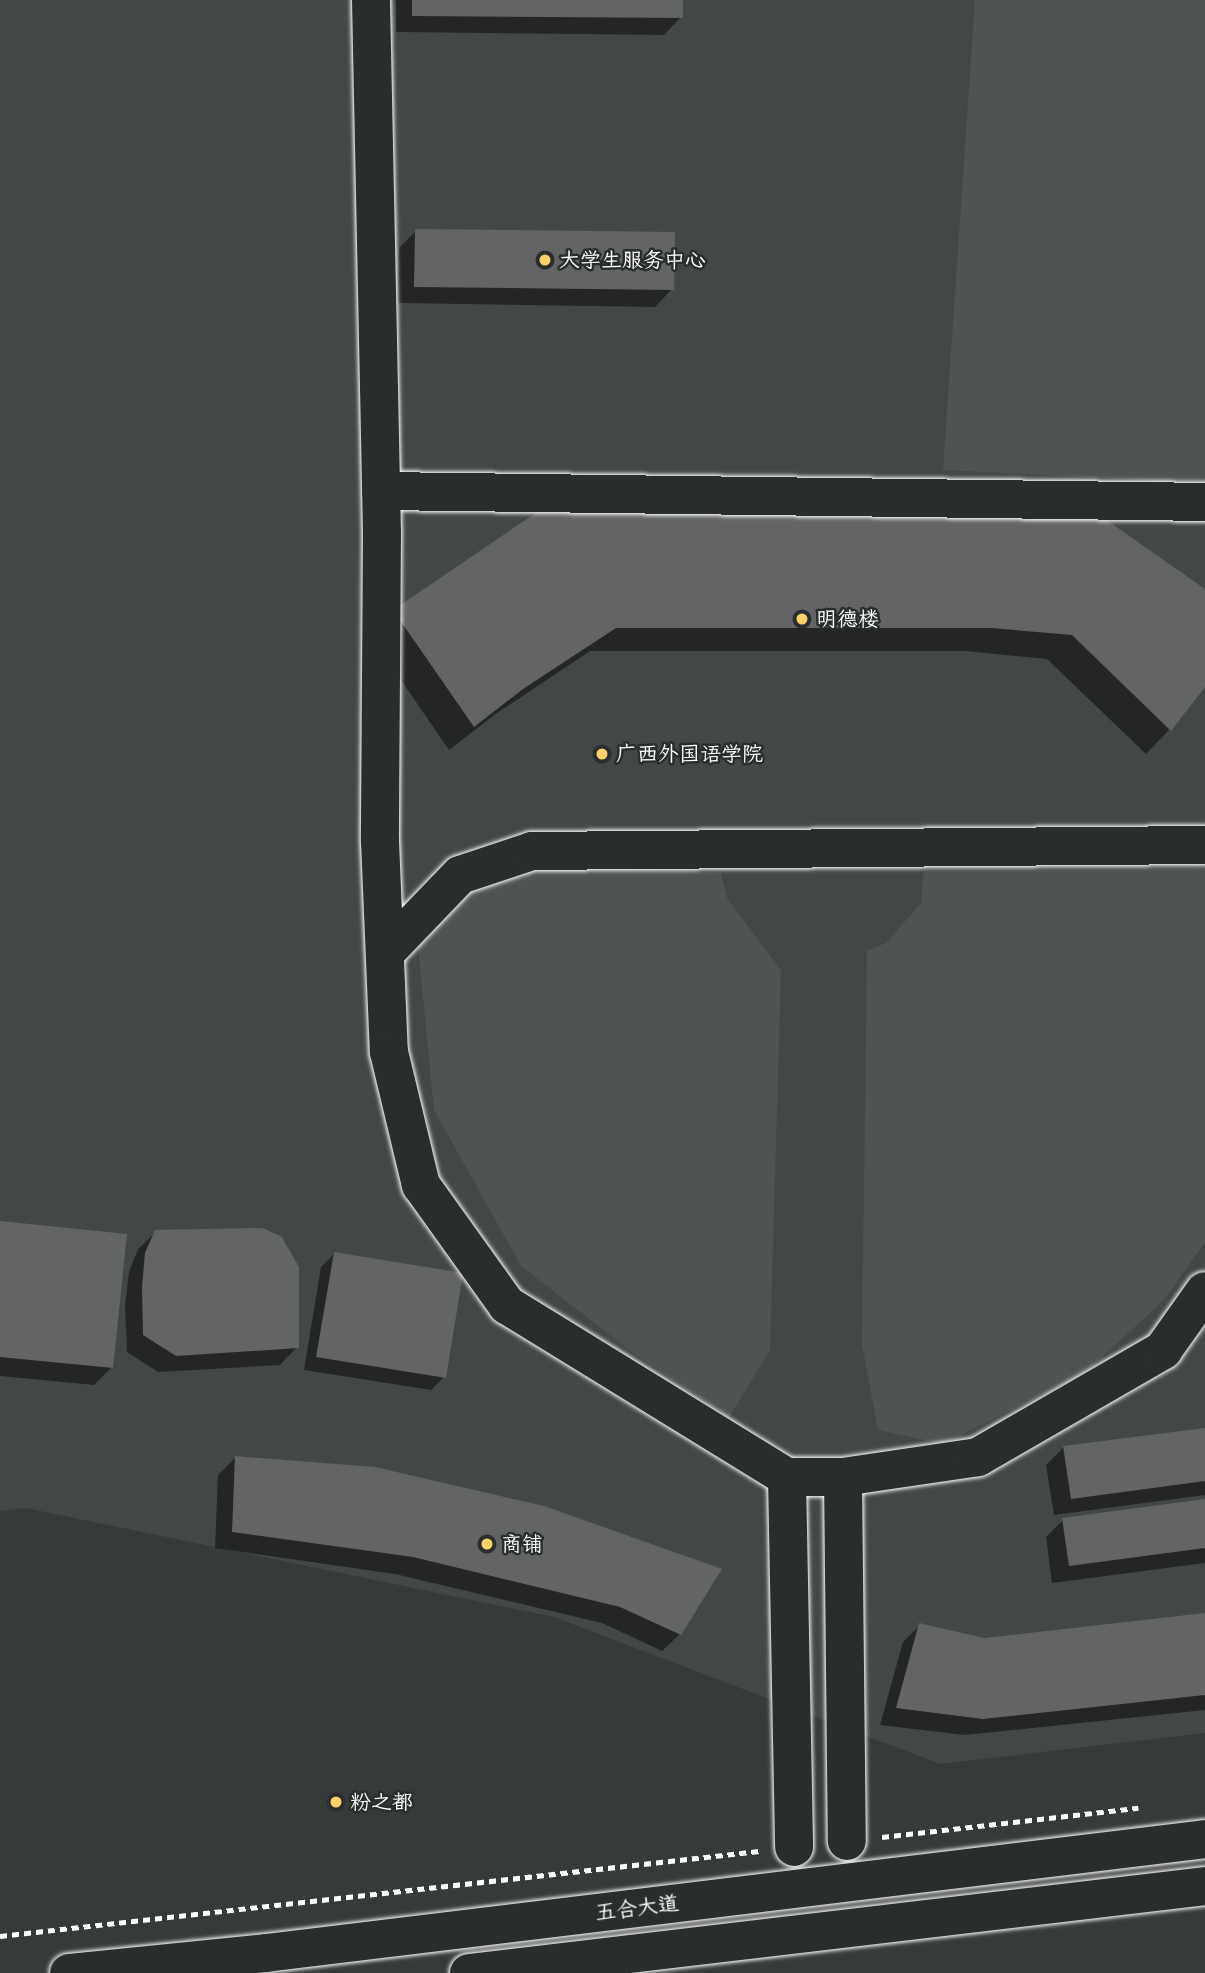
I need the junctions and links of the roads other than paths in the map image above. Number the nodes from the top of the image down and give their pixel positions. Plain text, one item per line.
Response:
1 (371, 0) edge
2 (382, 491) junction
3 (1205, 502) edge
4 (1205, 845) edge
5 (385, 953) junction
6 (1205, 1291) edge
7 (787, 1477) junction
8 (843, 1477) junction
9 (1205, 1839) edge
10 (847, 1841) road end
11 (794, 1847) road end
12 (1205, 1886) edge
13 (69, 1973) edge
14 (469, 1973) edge

1 - 2 main road
2 - 3 main road
2 - 5 main road
4 - 5 main road
5 - 7 main road
6 - 8 main road
7 - 8 main road
7 - 11 main road
8 - 10 main road
9 - 13 main road, 五合大道
12 - 14 main road

